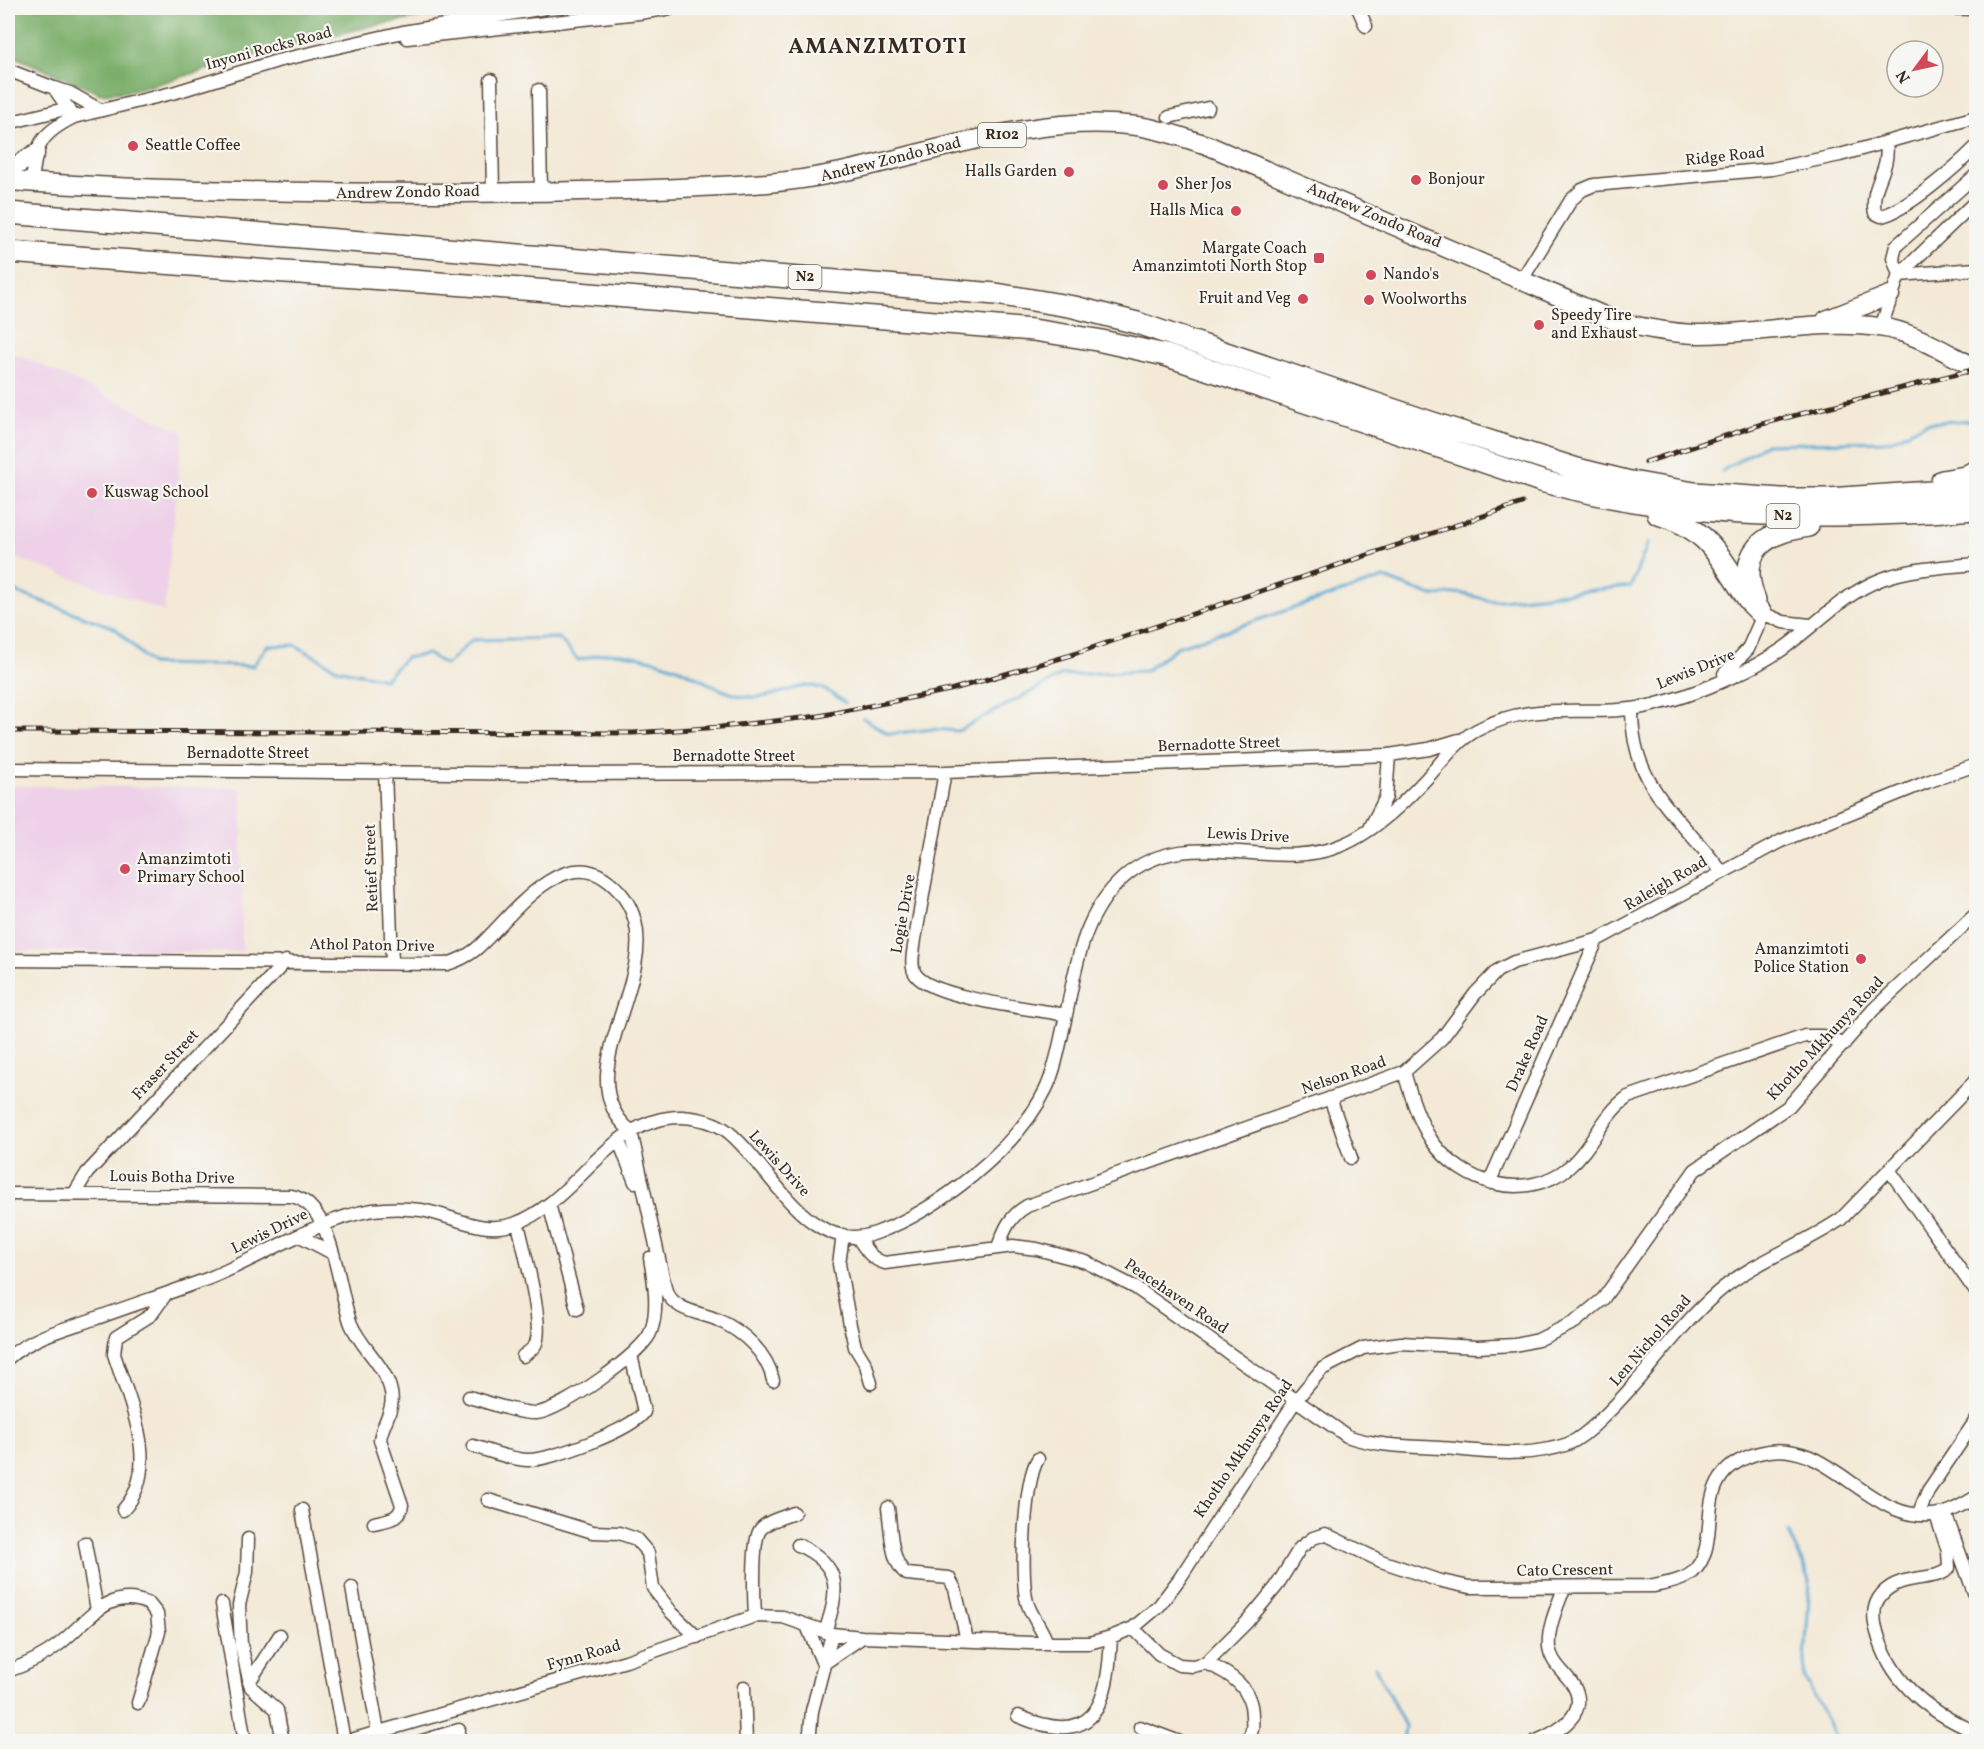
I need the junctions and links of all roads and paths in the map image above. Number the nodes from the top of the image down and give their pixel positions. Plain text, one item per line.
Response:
1 (546, 8) edge
2 (672, 8) edge
3 (1358, 8) edge
4 (1934, 8) edge
5 (1977, 9) edge
6 (1366, 26) dead end
7 (388, 37) junction
8 (8, 70) edge
9 (491, 80) dead end
10 (54, 88) junction
11 (539, 90) dead end
12 (1208, 108) dead end
13 (100, 110) junction
14 (72, 112) junction
15 (1169, 117) dead end
16 (1977, 117) edge
17 (8, 123) edge
18 (1886, 142) junction
19 (1977, 147) edge
20 (35, 154) junction
21 (8, 171) edge
22 (1977, 176) edge
23 (8, 181) edge
24 (32, 182) junction
25 (541, 191) junction
26 (493, 192) junction
27 (1977, 201) edge
28 (8, 213) edge
29 (1931, 242) junction
30 (8, 252) edge
31 (1977, 269) edge
32 (1935, 271) junction
33 (1899, 275) junction
34 (1521, 281) junction
35 (1890, 295) junction
36 (1810, 325) junction
37 (1881, 327) junction
38 (1977, 368) edge
39 (1977, 471) edge
40 (1565, 487) junction
41 (1977, 489) edge
42 (1781, 499) junction
43 (1977, 509) edge
44 (1886, 514) junction
45 (1977, 564) edge
46 (1762, 614) junction
47 (1810, 625) junction
48 (1703, 688) junction
49 (1632, 709) junction
50 (1459, 740) junction
51 (1389, 755) junction
52 (1977, 765) edge
53 (8, 769) edge
54 (385, 771) junction
55 (945, 772) junction
56 (1371, 826) junction
57 (1721, 871) junction
58 (1974, 921) edge
59 (1597, 940) junction
60 (8, 960) edge
61 (286, 961) junction
62 (392, 963) junction
63 (1066, 1015) junction
64 (1844, 1045) junction
65 (1404, 1072) junction
66 (1977, 1080) edge
67 (1330, 1098) junction
68 (631, 1131) junction
69 (619, 1141) junction
70 (1351, 1158) dead end
71 (1890, 1171) junction
72 (1489, 1183) junction
73 (8, 1194) edge
74 (74, 1194) junction
75 (549, 1204) junction
76 (518, 1223) junction
77 (322, 1225) junction
78 (843, 1235) junction
79 (300, 1236) junction
80 (858, 1238) junction
81 (998, 1246) junction
82 (332, 1253) junction
83 (1977, 1292) edge
84 (166, 1294) junction
85 (577, 1309) dead end
86 (631, 1355) junction
87 (523, 1356) dead end
88 (8, 1358) edge
89 (773, 1380) dead end
90 (871, 1383) dead end
91 (469, 1397) dead end
92 (1296, 1400) junction
93 (1977, 1420) edge
94 (473, 1446) dead end
95 (1038, 1459) dead end
96 (1977, 1497) edge
97 (488, 1500) dead end
98 (888, 1508) dead end
99 (123, 1510) dead end
100 (302, 1510) dead end
101 (794, 1513) dead end
102 (1941, 1514) junction
103 (1918, 1515) junction
104 (374, 1523) dead end
105 (248, 1539) dead end
106 (85, 1543) dead end
107 (798, 1545) dead end
108 (1564, 1587) junction
109 (352, 1588) dead end
110 (1977, 1598) edge
111 (222, 1604) dead end
112 (97, 1610) junction
113 (755, 1616) junction
114 (807, 1626) junction
115 (1133, 1628) junction
116 (828, 1633) junction
117 (280, 1635) dead end
118 (696, 1637) junction
119 (862, 1637) junction
120 (1111, 1637) junction
121 (967, 1640) junction
122 (1047, 1644) junction
123 (1206, 1663) junction
124 (823, 1664) junction
125 (8, 1671) edge
126 (249, 1682) junction
127 (744, 1687) dead end
128 (138, 1702) dead end
129 (1018, 1716) dead end
130 (1140, 1727) dead end
131 (459, 1730) dead end
132 (378, 1732) junction
133 (1977, 1732) edge
134 (809, 1740) edge
135 (344, 1741) edge
136 (245, 1742) edge
137 (283, 1742) edge
138 (419, 1742) edge
139 (746, 1742) edge
140 (823, 1742) edge
141 (1180, 1742) edge
142 (1244, 1742) edge
143 (1534, 1742) edge

1 - 7 street, Inyoni Rocks Road
2 - 7 street
3 - 6 street
4 - 5 street
7 - 13 street, Inyoni Rocks Road
8 - 10 street
9 - 26 street
10 - 13 street
10 - 14 street
11 - 25 street
12 - 15 street
13 - 14 street, Inyoni Rocks Road
14 - 17 street
14 - 20 street
16 - 18 street, Ridge Road
18 - 19 street
18 - 34 street, Ridge Road
20 - 21 main road
20 - 24 street
22 - 33 street
23 - 24 main road, Andrew Zondo Road / R102
24 - 26 main road, Andrew Zondo Road / R102
25 - 26 main road, Andrew Zondo Road / R102
25 - 34 main road, Andrew Zondo Road / R102
27 - 29 street
28 - 42 highway, N2
29 - 32 street
29 - 33 street
30 - 40 highway, N2
31 - 32 street
32 - 33 street
33 - 35 street
34 - 36 main road, Andrew Zondo Road / R102
35 - 36 main road
35 - 37 street
36 - 37 main road, Andrew Zondo Road / R102
37 - 38 main road, Andrew Zondo Road / R102
39 - 42 highway
40 - 44 highway, N2
40 - 46 highway
41 - 42 highway, N2
43 - 44 highway, N2
44 - 46 highway
45 - 47 street, Lewis Drive
46 - 47 street
46 - 48 street
47 - 48 street, Lewis Drive
48 - 49 street, Lewis Drive
49 - 50 street, Lewis Drive
49 - 57 street
50 - 51 street, Bernadotte Street
50 - 56 street, Lewis Drive
51 - 55 street, Bernadotte Street
51 - 56 street, Lewis Drive
52 - 57 street, Raleigh Road
53 - 54 street, Bernadotte Street
54 - 55 street, Bernadotte Street
54 - 62 street, Retief Street
55 - 63 street, Logie Drive
56 - 63 street, Lewis Drive
57 - 59 street, Raleigh Road
58 - 64 street, Khotho Mkhunya Road
59 - 65 street, Raleigh Road
59 - 72 street, Drake Road
60 - 61 street, Athol Paton Drive
61 - 62 street, Athol Paton Drive
61 - 74 street, Fraser Street
62 - 68 street, Athol Paton Drive
63 - 80 street, Lewis Drive
64 - 72 street, Nelson Road
64 - 92 street, Khotho Mkhunya Road
65 - 67 street, Nelson Road
65 - 72 street, Nelson Road
66 - 71 street, Len Nichol Road
67 - 70 street
67 - 81 street, Nelson Road
68 - 69 street, Lewis Drive
68 - 78 street, Lewis Drive
68 - 89 street
69 - 75 street, Lewis Drive
69 - 86 street
71 - 83 street
71 - 92 street, Len Nichol Road
73 - 74 street, Louis Botha Drive
74 - 77 street, Louis Botha Drive
75 - 76 street, Lewis Drive
75 - 85 street
76 - 77 street, Lewis Drive
76 - 87 street
77 - 79 street, Lewis Drive
77 - 82 street, Louis Botha Drive
78 - 80 street, Lewis Drive
78 - 90 street
79 - 82 street
79 - 84 street, Lewis Drive
80 - 81 street, Peacehaven Road
81 - 92 street, Peacehaven Road
82 - 104 street, Louis Botha Drive
84 - 88 street, Lewis Drive
84 - 99 street
86 - 91 street
86 - 94 street
92 - 115 street, Khotho Mkhunya Road
93 - 103 street
95 - 122 street
96 - 102 street, Cato Crescent
97 - 118 street
98 - 121 street
100 - 135 street
101 - 113 street
102 - 103 street, Cato Crescent
102 - 110 street
102 - 133 street
103 - 108 street, Cato Crescent
105 - 126 street
106 - 112 street
107 - 116 street
108 - 123 street, Cato Crescent
108 - 143 street
109 - 132 street
111 - 136 street
112 - 125 street
112 - 128 street
113 - 114 street, Fynn Road
113 - 118 street, Fynn Road
114 - 116 street, Fynn Road
114 - 124 street
115 - 120 street, Khotho Mkhunya Road
115 - 123 street
116 - 119 street, Khotho Mkhunya Road
116 - 124 street
117 - 126 street
118 - 132 street, Fynn Road
119 - 121 street, Khotho Mkhunya Road
119 - 124 street
120 - 122 street, Khotho Mkhunya Road
120 - 129 street
121 - 122 street, Khotho Mkhunya Road
123 - 142 street
124 - 134 street
126 - 137 street
127 - 139 street
130 - 141 street
131 - 138 street
132 - 135 street, Fynn Road
134 - 140 street

